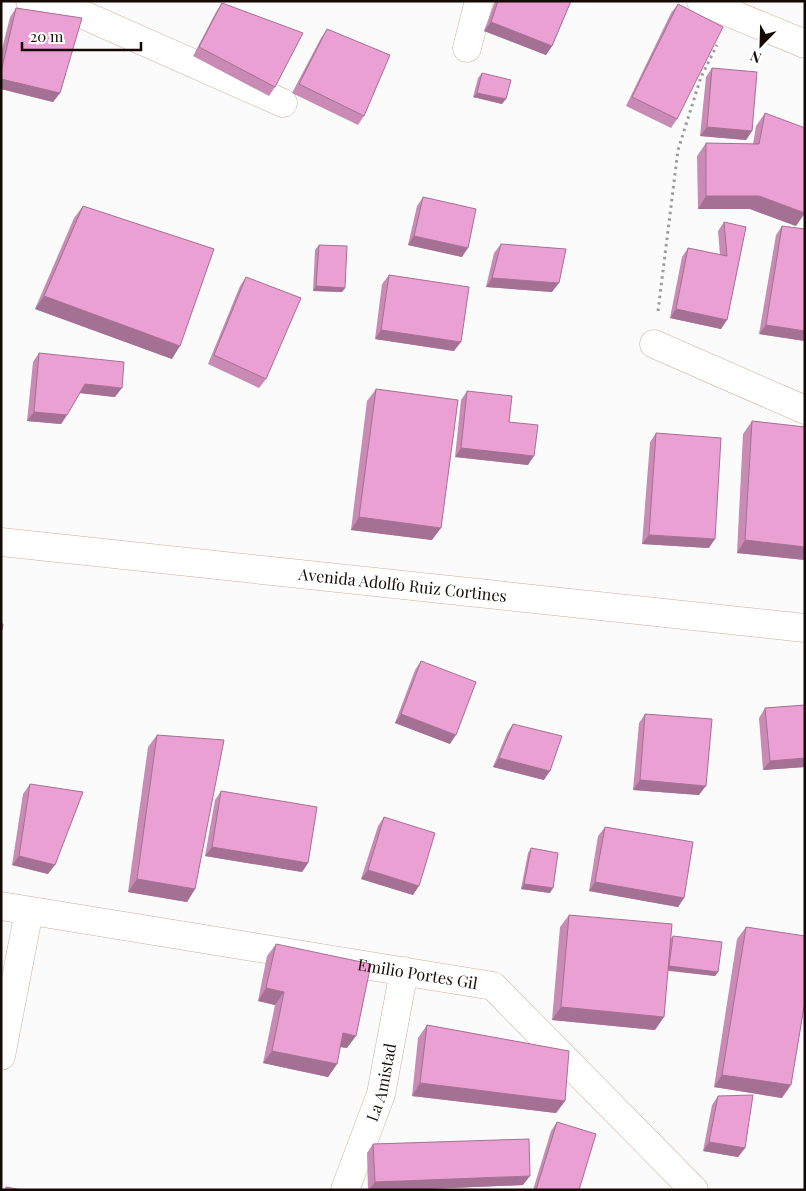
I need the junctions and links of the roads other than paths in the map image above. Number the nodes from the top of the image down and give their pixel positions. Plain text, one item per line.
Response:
1 (30, 1) edge
2 (479, 1) edge
3 (701, 1) edge
4 (805, 44) edge
5 (467, 48) dead end
6 (282, 103) dead end
7 (654, 344) road end
8 (805, 410) edge
9 (1, 542) edge
10 (805, 628) edge
11 (1, 906) edge
12 (29, 911) junction
13 (404, 972) junction
14 (1, 1056) edge
15 (346, 1190) edge
16 (694, 1190) edge

1 - 6 street
2 - 5 street
3 - 4 street
7 - 8 street
9 - 10 street, Avenida Adolfo Ruiz Cortines
11 - 12 street, Emilio Portes Gil
12 - 13 street, Emilio Portes Gil
12 - 14 street
13 - 15 street, La Amistad
13 - 16 street, Emilio Portes Gil

